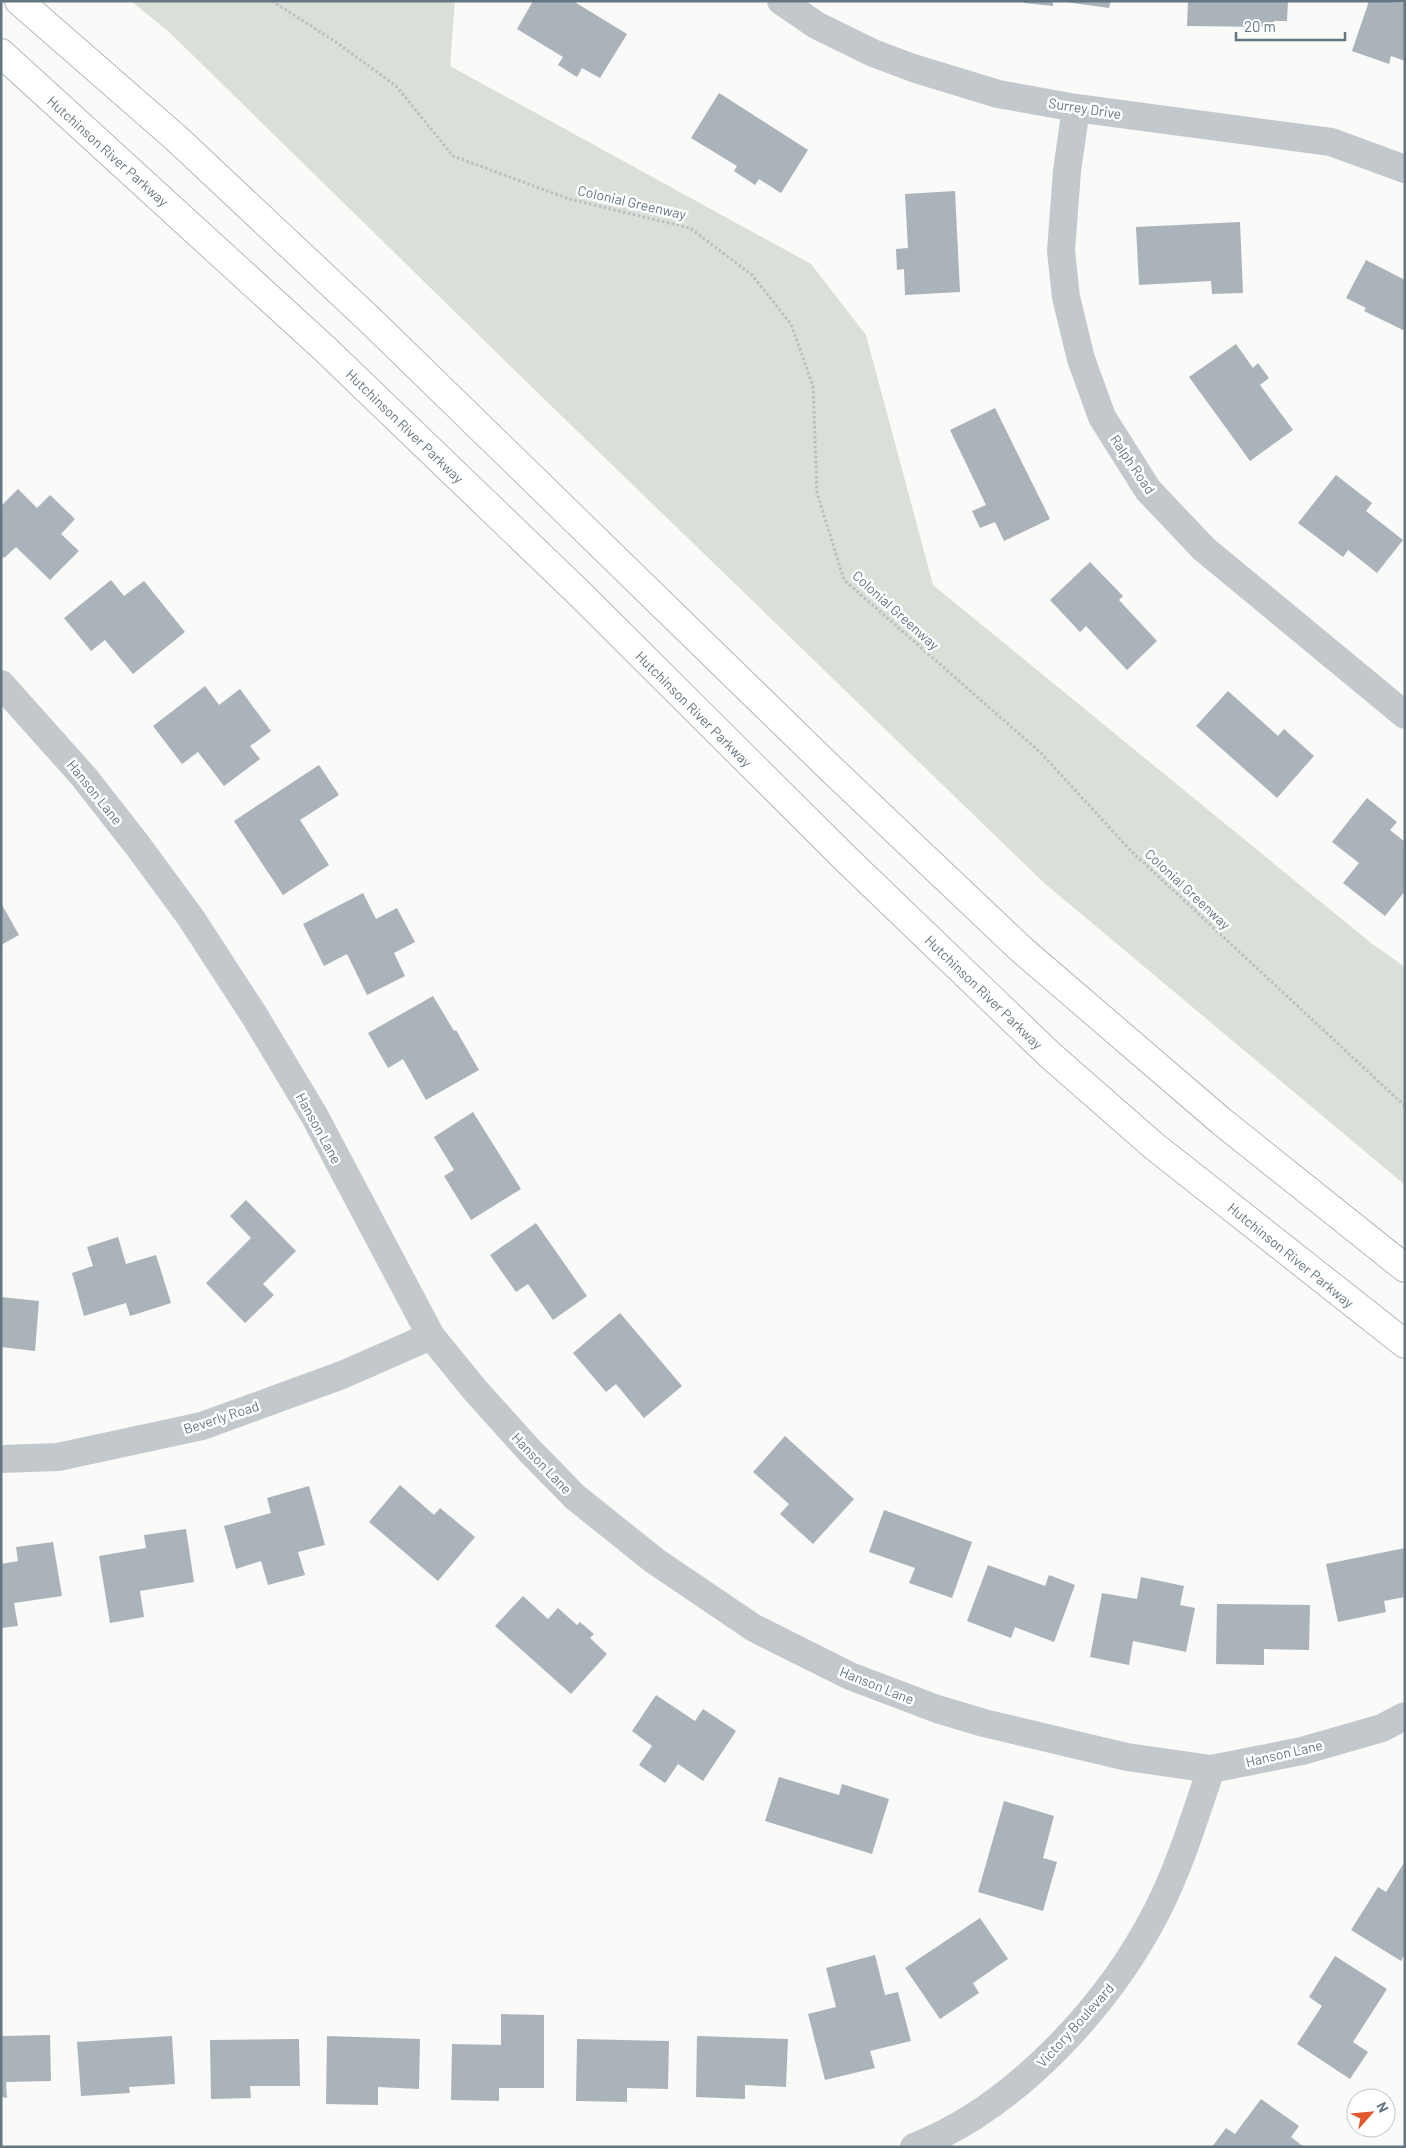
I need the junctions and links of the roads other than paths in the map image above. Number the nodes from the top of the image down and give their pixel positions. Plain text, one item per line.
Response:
1 (19, 1) edge
2 (781, 1) edge
3 (1, 53) edge
4 (1, 68) edge
5 (43, 93) junction
6 (1076, 108) junction
7 (1405, 169) edge
8 (1, 684) edge
9 (1405, 715) edge
10 (1405, 1268) edge
11 (431, 1336) junction
12 (1405, 1344) edge
13 (1, 1459) edge
14 (1405, 1716) edge
15 (1211, 1769) junction
16 (914, 2147) edge

1 - 10 highway
2 - 6 street, Surrey Drive
3 - 5 highway, Hutchinson River Parkway
4 - 5 highway
5 - 12 highway, Hutchinson River Parkway
6 - 7 street, Surrey Drive
6 - 9 street, Ralph Road
8 - 11 street, Hanson Lane
11 - 13 street, Beverly Road
11 - 15 street, Hanson Lane
14 - 15 street, Hanson Lane
15 - 16 street, Victory Boulevard

